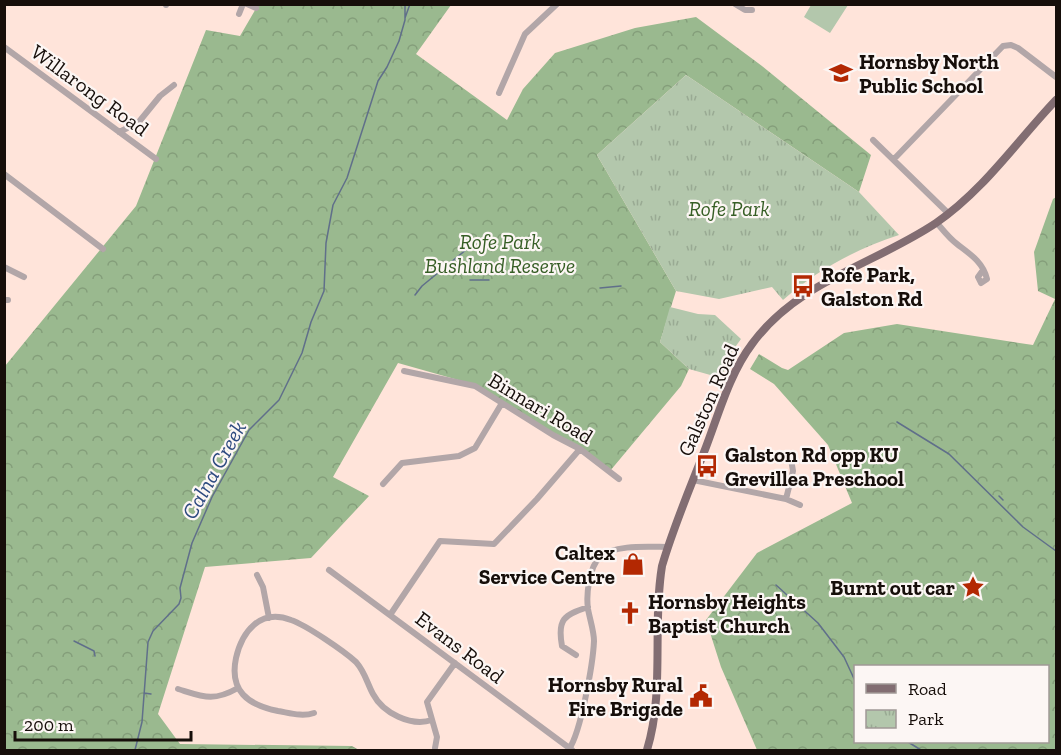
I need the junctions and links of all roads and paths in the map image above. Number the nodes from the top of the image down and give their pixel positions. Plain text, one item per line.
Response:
1 (245, 4) edge
2 (557, 4) edge
3 (735, 4) edge
4 (256, 8) dead end
5 (752, 10) dead end
6 (239, 14) dead end
7 (4, 47) edge
8 (1056, 77) edge
9 (174, 85) dead end
10 (499, 93) dead end
11 (1056, 100) edge
12 (119, 132) junction
13 (873, 140) dead end
14 (156, 159) dead end
15 (894, 159) junction
16 (4, 174) edge
17 (949, 214) junction
18 (937, 223) junction
19 (103, 249) dead end
20 (4, 267) edge
21 (982, 270) dead end
22 (24, 277) dead end
23 (404, 371) dead end
24 (502, 403) junction
25 (580, 449) junction
26 (791, 459) dead end
27 (619, 479) dead end
28 (693, 480) junction
29 (383, 484) dead end
30 (786, 499) junction
31 (800, 505) dead end
32 (668, 547) junction
33 (329, 570) dead end
34 (257, 575) dead end
35 (588, 607) junction
36 (390, 615) junction
37 (269, 618) junction
38 (576, 655) dead end
39 (455, 663) junction
40 (238, 688) junction
41 (178, 689) dead end
42 (314, 713) dead end
43 (432, 720) junction
44 (563, 744) junction
45 (435, 748) dead end
46 (571, 749) edge
47 (558, 750) edge
48 (646, 750) edge

1 - 4 street
1 - 6 street
2 - 10 street
3 - 5 street
7 - 12 street, Willarong Road
8 - 15 street
9 - 12 street
11 - 17 main road, Galston Road
12 - 14 street, Willarong Road
13 - 15 street
15 - 17 street
16 - 19 street
17 - 18 main road, Galston Road
18 - 21 street
18 - 28 main road, Galston Road
20 - 22 street
23 - 24 street, Binnari Road
24 - 25 street, Binnari Road
24 - 29 street
25 - 27 street, Binnari Road
25 - 36 street
26 - 30 street
28 - 30 street
28 - 32 main road, Galston Road
30 - 31 street
32 - 35 street
32 - 48 main road, Galston Road
33 - 36 street, Evans Road
34 - 37 street
35 - 38 street
35 - 46 street
36 - 39 street, Evans Road
37 - 40 street
37 - 43 street
39 - 43 street
39 - 44 street, Evans Road
40 - 41 street
40 - 42 street
43 - 45 street
44 - 46 street, Evans Road
44 - 47 street

